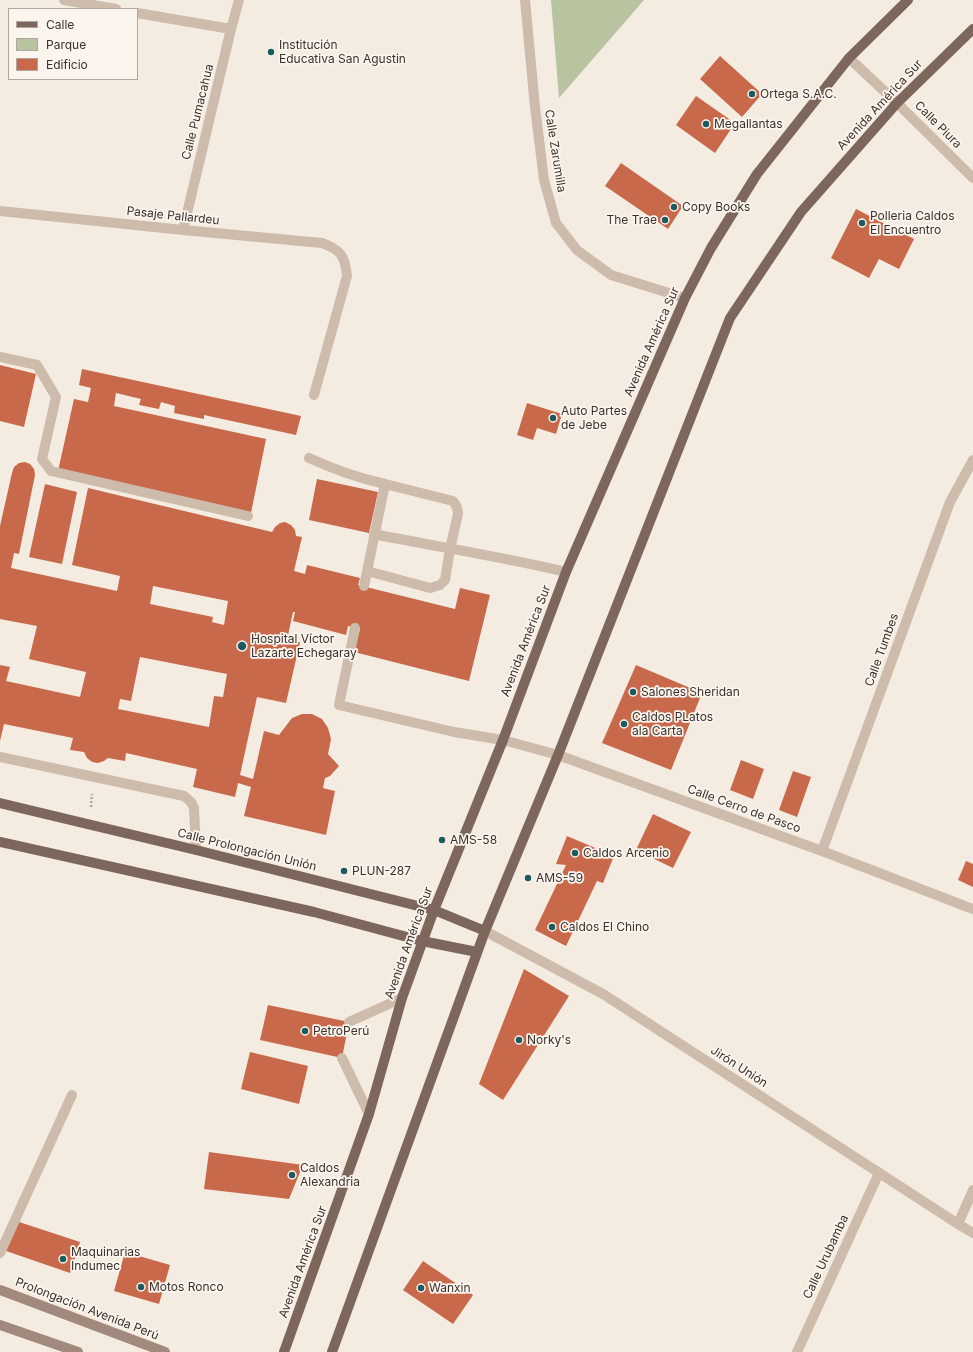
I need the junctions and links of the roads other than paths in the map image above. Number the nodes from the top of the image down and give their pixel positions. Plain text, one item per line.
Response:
1 (64, 0) edge
2 (239, 0) edge
3 (525, 0) edge
4 (908, 0) edge
5 (110, 8) edge
6 (138, 13) edge
7 (973, 28) edge
8 (231, 29) junction
9 (849, 58) junction
10 (897, 103) junction
11 (973, 178) edge
12 (0, 211) edge
13 (183, 230) junction
14 (685, 298) junction
15 (0, 357) edge
16 (314, 395) dead end
17 (309, 458) dead end
18 (973, 460) edge
19 (385, 484) junction
20 (248, 516) dead end
21 (374, 534) junction
22 (450, 549) junction
23 (367, 571) junction
24 (566, 572) junction
25 (364, 586) dead end
26 (355, 628) dead end
27 (503, 740) junction
28 (558, 755) junction
29 (0, 757) edge
30 (0, 803) edge
31 (0, 842) edge
32 (196, 850) junction
33 (822, 852) junction
34 (973, 909) edge
35 (434, 910) junction
36 (485, 931) junction
37 (422, 941) junction
38 (477, 952) junction
39 (402, 998) junction
40 (349, 1022) dead end
41 (342, 1058) dead end
42 (72, 1095) dead end
43 (369, 1114) junction
44 (879, 1173) junction
45 (973, 1190) edge
46 (958, 1224) junction
47 (973, 1232) edge
48 (0, 1253) edge
49 (0, 1290) edge
50 (0, 1325) edge
51 (78, 1352) edge
52 (165, 1352) edge
53 (284, 1352) edge
54 (332, 1352) edge
55 (797, 1352) edge

1 - 5 street
2 - 8 street, Calle Pumacahua
3 - 14 street, Calle Zarumilla
4 - 9 main road, Avenida América Sur
6 - 8 street
7 - 10 main road, Avenida América Sur
8 - 13 street, Calle Pumacahua
9 - 10 street, Calle Piura
9 - 14 main road, Avenida América Sur
10 - 11 street, Calle Piura
10 - 28 main road, Avenida América Sur
12 - 13 street, Pasaje Pallardeu
13 - 16 street, Pasaje Pallardeu
14 - 24 main road, Avenida América Sur
15 - 20 street
17 - 19 street
18 - 33 street, Calle Tumbes
19 - 21 street
19 - 22 street
21 - 22 street
21 - 23 street
22 - 23 street
22 - 24 street
23 - 25 street
24 - 27 main road, Avenida América Sur
26 - 27 street, Calle Cerro de Pasco
27 - 28 street, Calle Cerro de Pasco
27 - 35 main road, Avenida América Sur
28 - 33 street, Calle Cerro de Pasco
28 - 36 main road, Avenida América Sur
29 - 32 street
30 - 32 main road, Calle Prolongación Unión
31 - 37 main road
32 - 35 main road, Calle Prolongación Unión
33 - 34 street, Calle Cerro de Pasco
35 - 36 main road, Calle Prolongación Unión
35 - 37 main road, Avenida América Sur
36 - 38 main road, Avenida América Sur
36 - 44 street, Jirón Unión
37 - 38 main road
37 - 39 main road, Avenida América Sur
38 - 54 main road, Avenida América Sur
39 - 40 street
39 - 43 main road, Avenida América Sur
41 - 43 street
42 - 48 street
43 - 53 main road, Avenida América Sur
44 - 46 street, Jirón Unión
44 - 55 street, Calle Urubamba
45 - 46 street
46 - 47 street, Jirón Unión
49 - 52 street, Prolongación Avenida Perú
50 - 51 street

